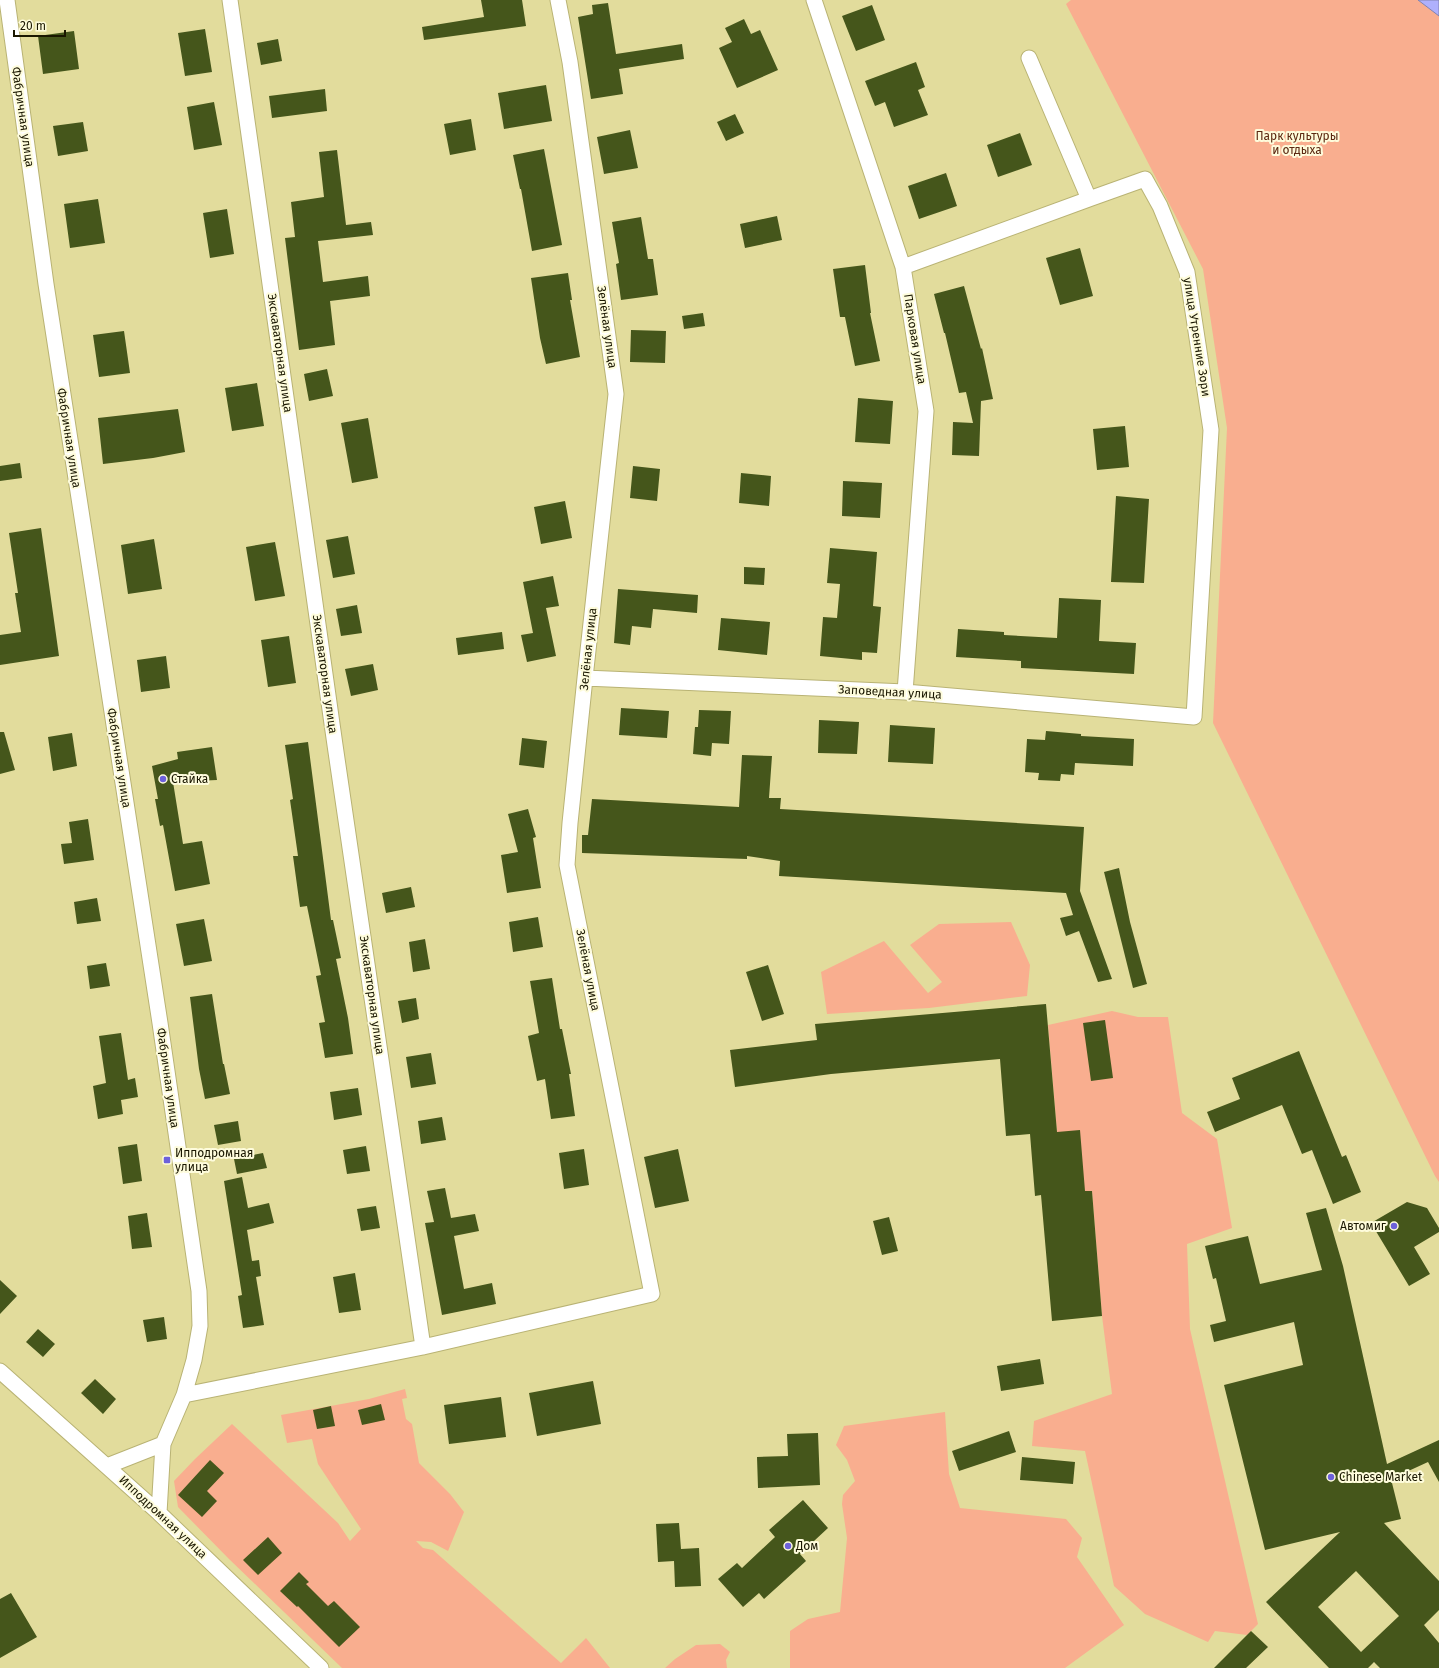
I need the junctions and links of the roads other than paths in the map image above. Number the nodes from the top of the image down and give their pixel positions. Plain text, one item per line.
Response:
1 (7, 0) edge
2 (230, 0) edge
3 (558, 0) edge
4 (814, 0) edge
5 (1029, 58) dead end
6 (1089, 199) junction
7 (903, 267) junction
8 (585, 678) junction
9 (905, 692) junction
10 (1194, 717) joint
11 (423, 1347) junction
12 (0, 1371) edge
13 (184, 1395) junction
14 (164, 1444) junction
15 (107, 1466) junction
16 (160, 1513) junction
17 (321, 1668) edge

1 - 13 street, Фабричная улица
2 - 11 street, Экскаваторная улица
3 - 8 street, Зелёная улица
4 - 7 street, Парковая улица
5 - 6 street
6 - 7 street
6 - 10 street, улица Утренние Зори
7 - 9 street, Парковая улица
8 - 9 street, Заповедная улица
8 - 11 street, Зелёная улица
9 - 10 street, Заповедная улица
11 - 13 street
12 - 15 street, Ипподромная улица
13 - 14 street, Фабричная улица
14 - 15 street
14 - 16 street, Фабричная улица
15 - 16 street, Ипподромная улица
16 - 17 street, Ипподромная улица

